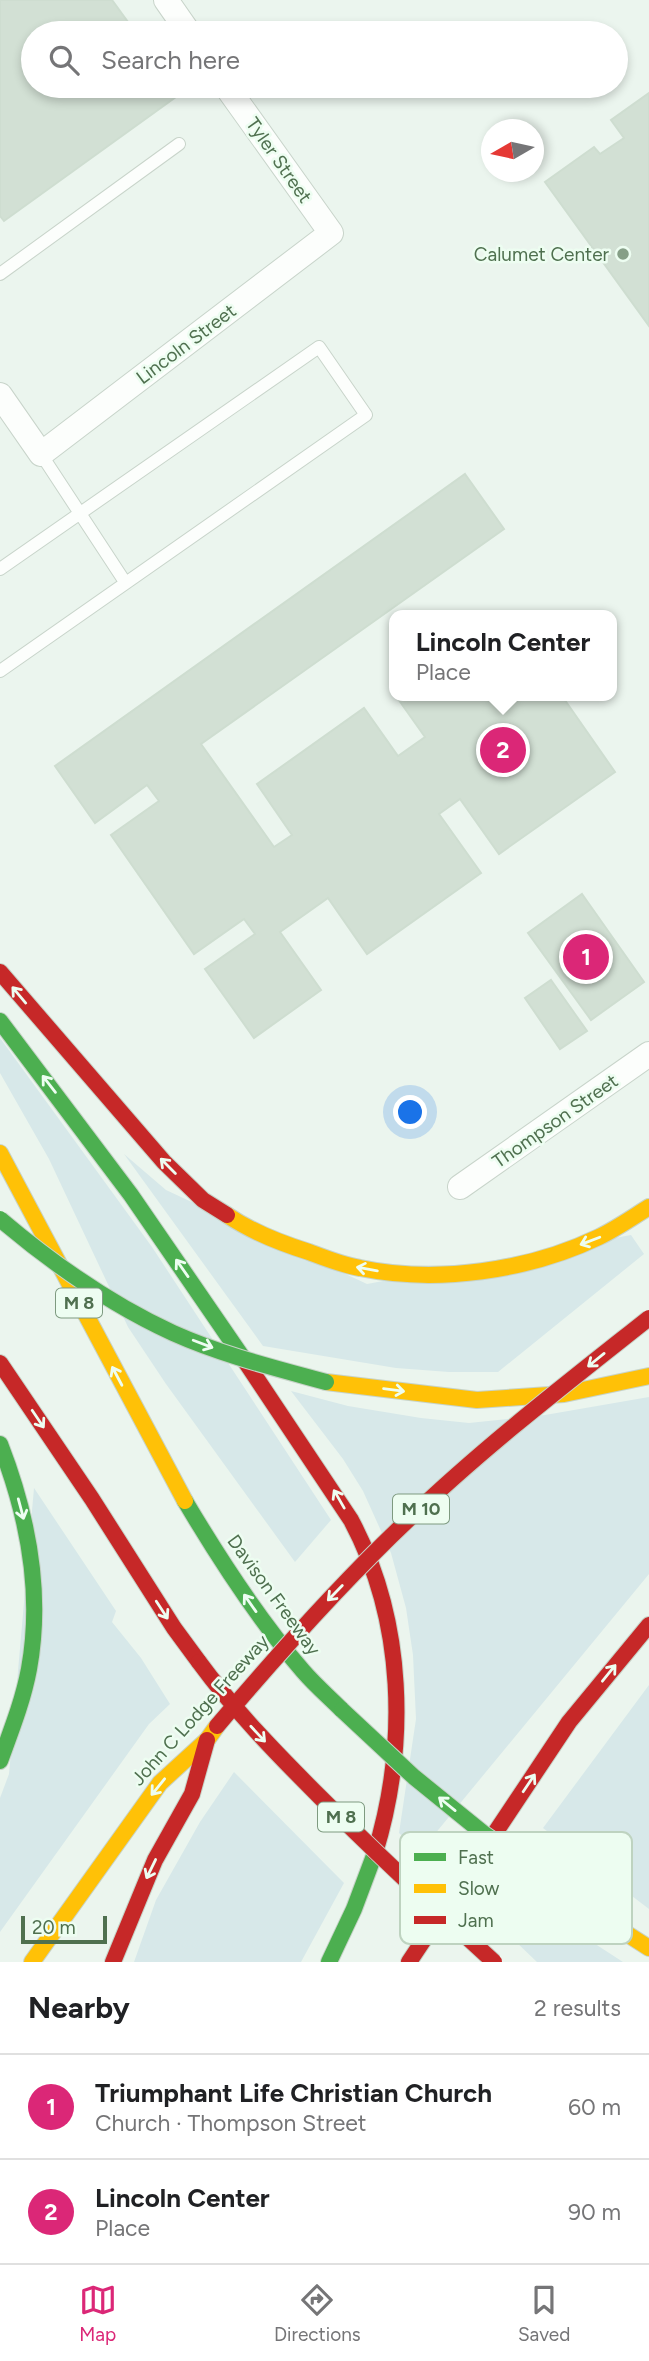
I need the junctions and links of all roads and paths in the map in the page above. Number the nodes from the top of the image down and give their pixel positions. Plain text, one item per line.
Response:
1 (166, 0) edge
2 (181, 21) edge
3 (235, 98) edge
4 (178, 144) dead end
5 (331, 233) joint
6 (0, 273) edge
7 (0, 396) edge
8 (41, 454) junction
9 (79, 513) junction
10 (0, 569) edge
11 (125, 582) junction
12 (0, 671) edge
13 (0, 972) edge
14 (0, 1021) edge
15 (649, 1054) edge
16 (0, 1153) edge
17 (460, 1187) dead end
18 (649, 1207) edge
19 (0, 1219) edge
20 (649, 1318) edge
21 (0, 1363) edge
22 (649, 1376) edge
23 (0, 1444) edge
24 (649, 1625) edge
25 (207, 1740) junction
26 (0, 1761) edge
27 (482, 1832) edge
28 (496, 1832) edge
29 (400, 1876) edge
30 (632, 1937) edge
31 (421, 1944) edge
32 (474, 1944) edge
33 (649, 1948) edge
34 (33, 1962) edge
35 (113, 1962) edge
36 (329, 1962) edge
37 (409, 1962) edge
38 (494, 1962) edge

1 - 2 street
3 - 5 street, Tyler Street
4 - 6 lane
5 - 8 street, Lincoln Street
7 - 8 street
8 - 9 lane
9 - 10 lane
9 - 11 lane
9 - 11 lane
11 - 12 lane
18 -> 13 highway
36 -> 14 highway
15 - 17 street, Thompson Street
27 -> 16 highway, Davison Freeway / M 8, bridge
19 -> 22 highway, bridge
20 -> 25 highway, John C Lodge Freeway / M 10, bridge
21 -> 29 highway, M 8, bridge
23 -> 26 highway
28 -> 24 highway
25 -> 34 highway, John C Lodge Freeway / M 10
25 -> 35 highway
33 -> 30 highway, Davison Freeway / M 8, bridge
37 -> 31 highway
32 -> 38 highway, M 8, bridge

